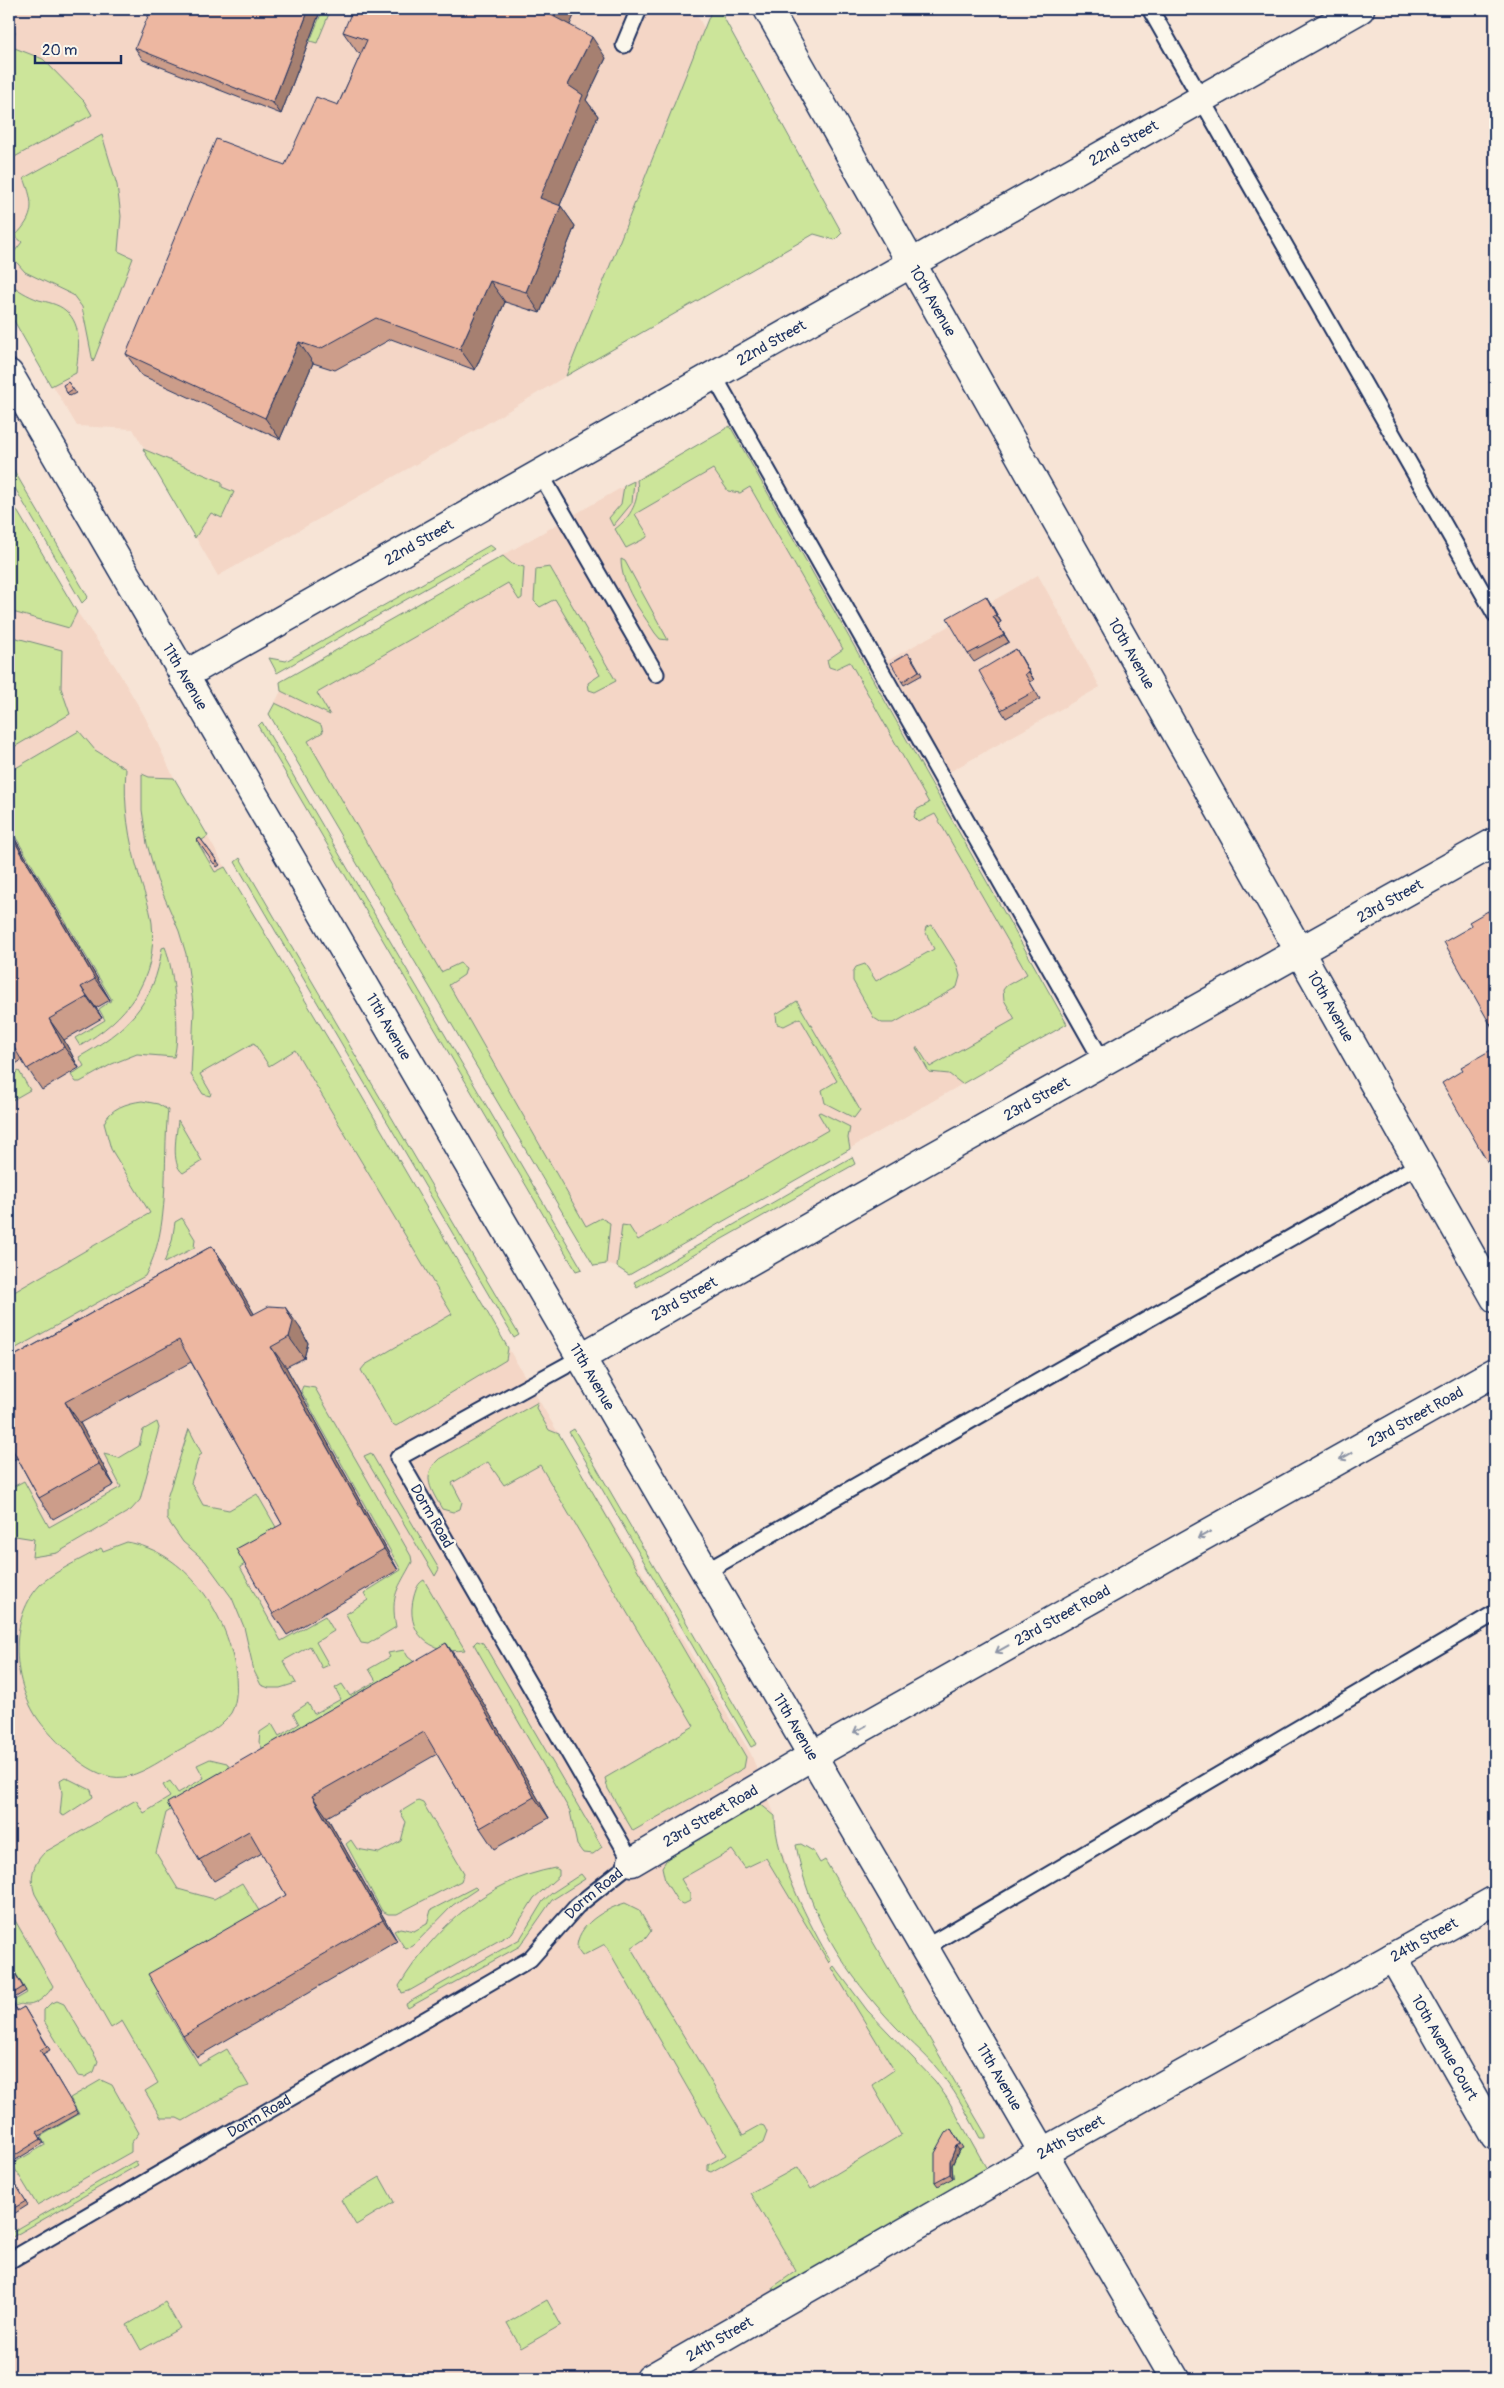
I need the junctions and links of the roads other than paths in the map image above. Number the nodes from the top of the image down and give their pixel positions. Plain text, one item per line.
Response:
1 (639, 9) edge
2 (768, 9) edge
3 (1150, 9) edge
4 (1360, 9) edge
5 (624, 45) dead end
6 (1200, 98) junction
7 (911, 262) junction
8 (9, 374) edge
9 (714, 376) junction
10 (541, 474) junction
11 (1495, 614) edge
12 (656, 674) dead end
13 (183, 676) junction
14 (1495, 842) edge
15 (1301, 952) junction
16 (1103, 1062) junction
17 (1420, 1164) junction
18 (1495, 1298) edge
19 (580, 1358) junction
20 (1495, 1372) edge
21 (705, 1572) junction
22 (1495, 1614) edge
23 (812, 1756) junction
24 (632, 1862) junction
25 (1495, 1900) edge
26 (924, 1948) junction
27 (1393, 1957) junction
28 (1495, 2136) edge
29 (1044, 2152) junction
30 (9, 2261) edge
31 (650, 2379) edge
32 (1175, 2379) edge

1 - 5 lane
2 - 7 street, 10th Avenue
3 - 6 lane
4 - 6 street, 22nd Street
6 - 7 street, 22nd Street
6 - 11 lane
7 - 9 street, 22nd Street
7 - 15 street, 10th Avenue
8 - 13 street, 11th Avenue
9 - 10 street, 22nd Street
9 - 16 lane
10 - 12 lane
10 - 13 street, 22nd Street
13 - 19 street, 11th Avenue
14 - 15 street, 23rd Street
15 - 16 street, 23rd Street
15 - 17 street, 10th Avenue
16 - 19 street, 23rd Street
17 - 18 street, 10th Avenue
17 - 21 lane
19 - 21 street, 11th Avenue
19 - 24 lane, Dorm Road
20 -> 23 street, 23rd Street Road
21 - 23 street, 11th Avenue
22 - 26 lane
23 - 24 street, 23rd Street Road
23 - 26 street, 11th Avenue
24 - 30 lane, Dorm Road
25 - 27 street, 24th Street
26 - 29 street, 11th Avenue
27 - 28 street, 10th Avenue Court
27 - 29 street, 24th Street
29 - 31 street, 24th Street
29 - 32 street, 11th Avenue

